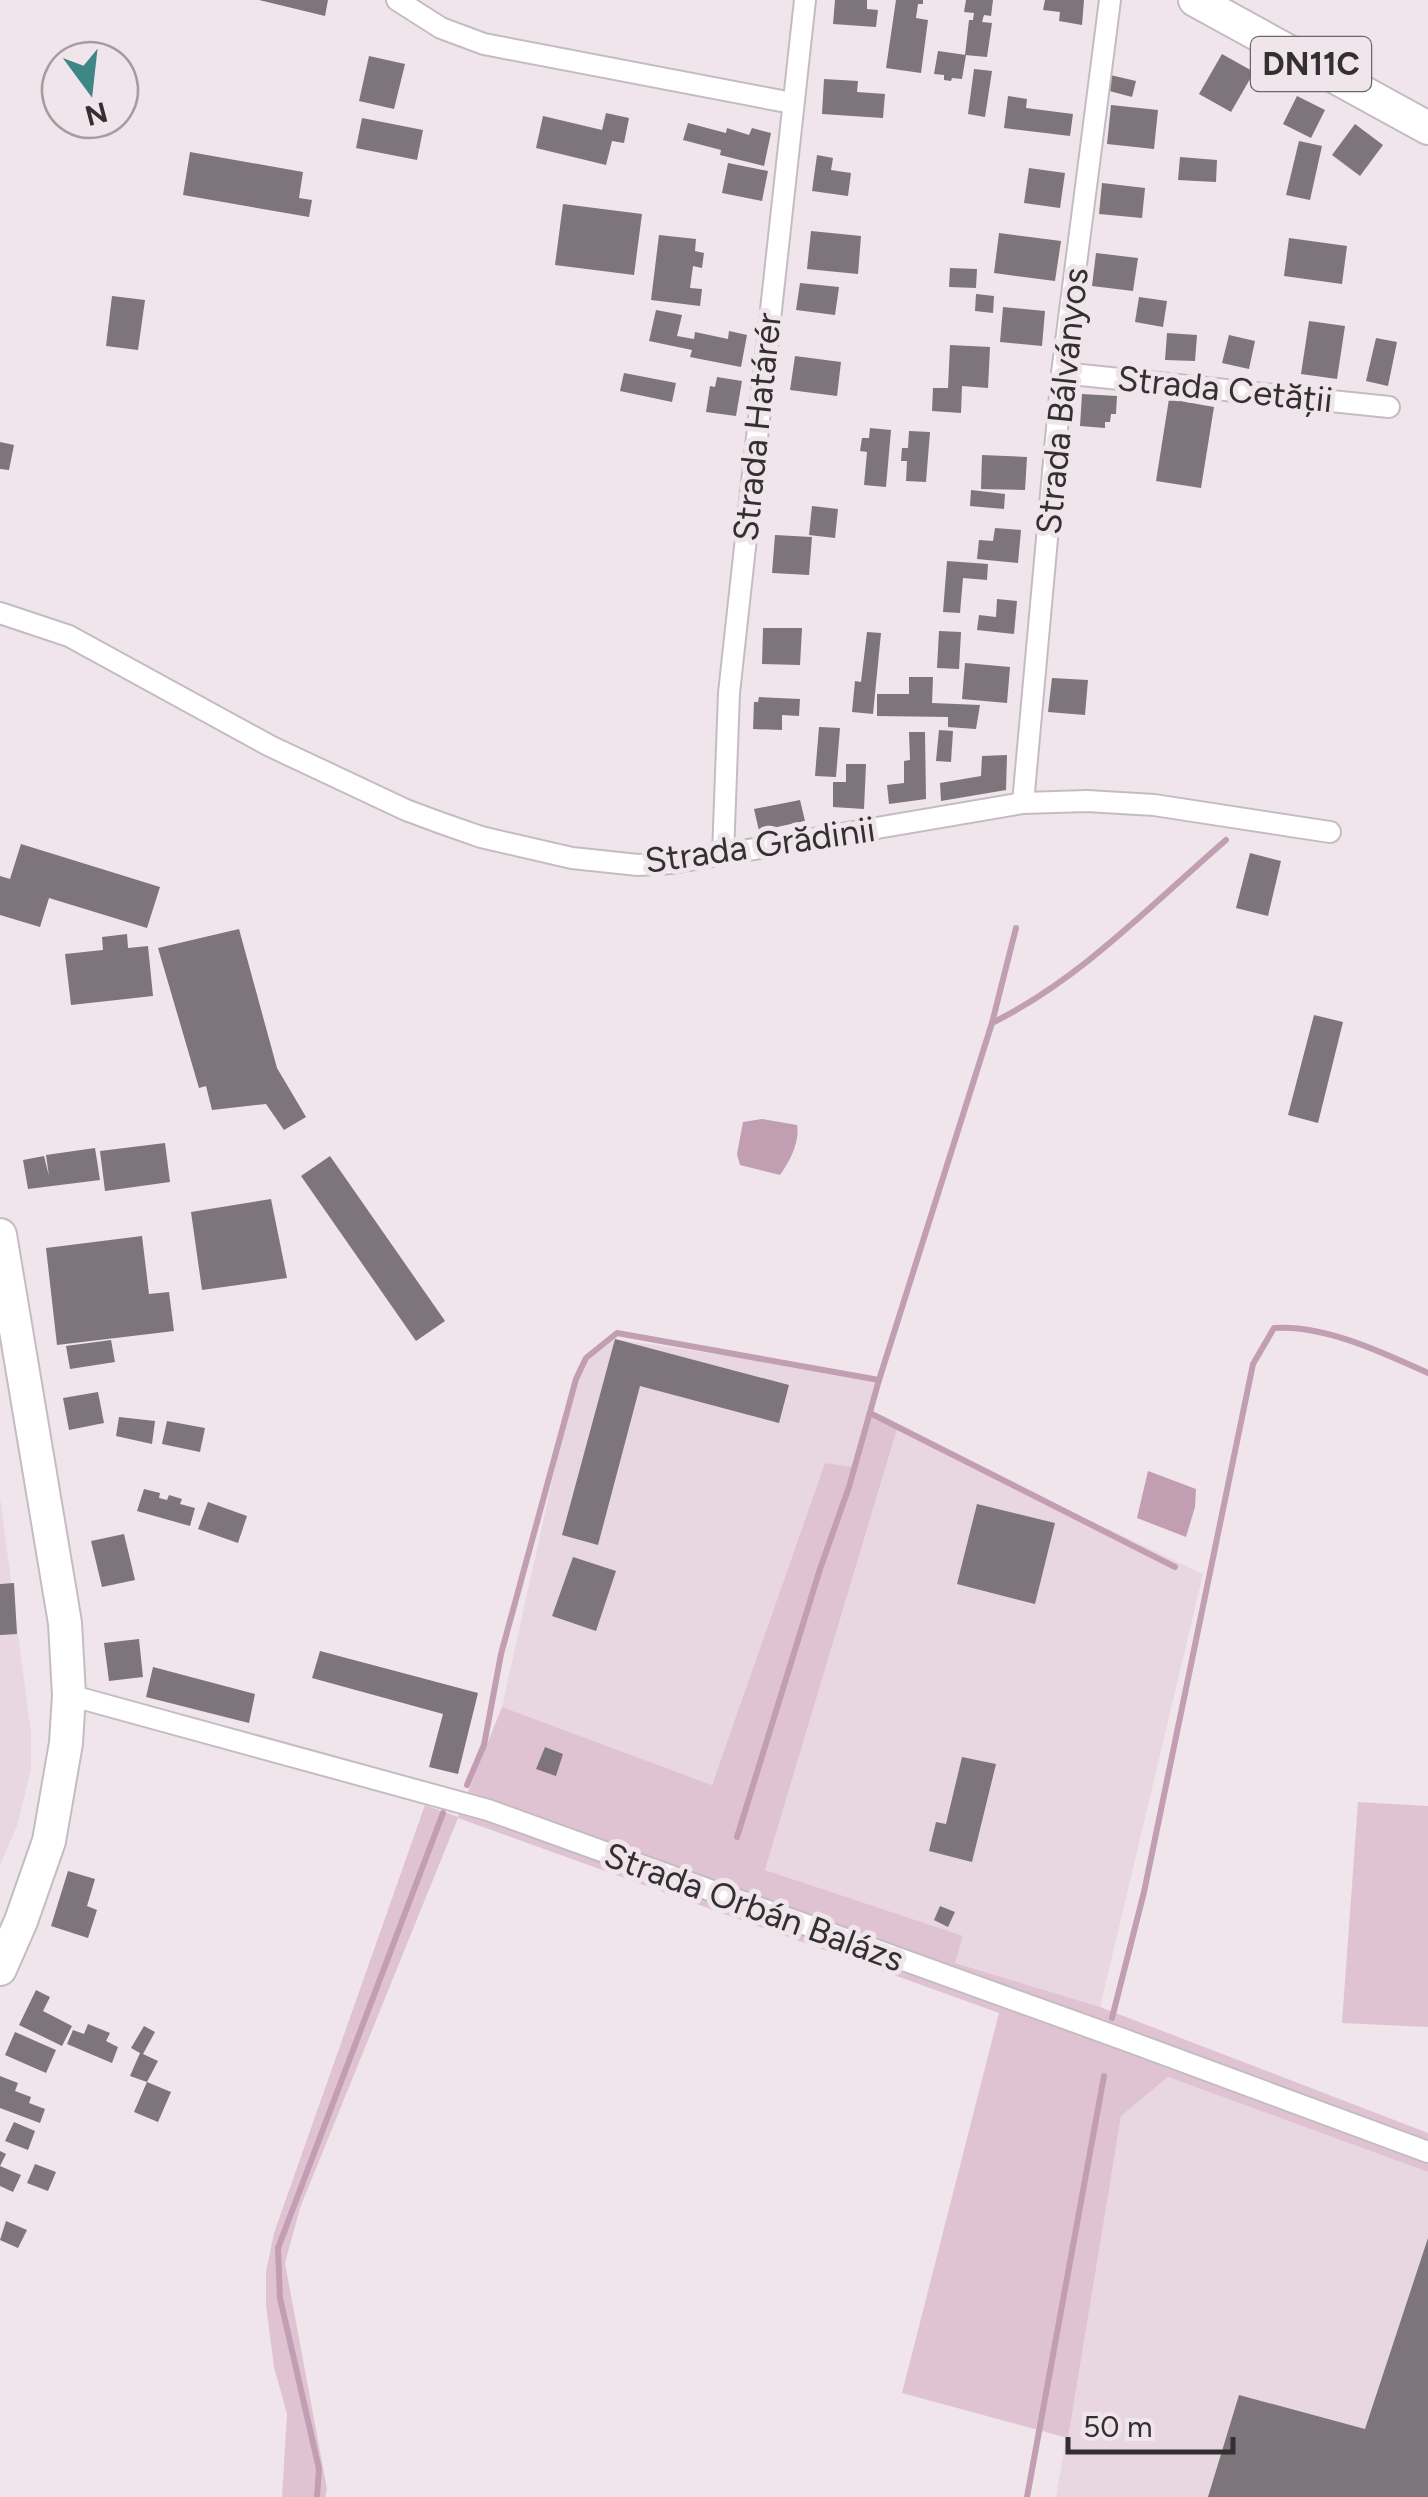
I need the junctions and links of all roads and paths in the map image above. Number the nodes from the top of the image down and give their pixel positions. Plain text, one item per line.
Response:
1 (397, 0) edge
2 (805, 0) edge
3 (1110, 0) edge
4 (1195, 0) edge
5 (792, 103) junction
6 (1428, 128) edge
7 (1062, 373) junction
8 (1388, 407) dead end
9 (0, 613) edge
10 (1023, 803) junction
11 (1330, 832) dead end
12 (723, 855) junction
13 (0, 1235) edge
14 (68, 1695) junction
15 (0, 1970) edge
16 (1428, 2152) edge

1 - 5 street
2 - 5 street, Strada Határér
3 - 7 street, Strada Bálványos
4 - 6 main road, DN11C
5 - 12 street, Strada Határér
7 - 8 street, Strada Cetății
7 - 10 street, Strada Bálványos
9 - 12 street, Strada Grădinii
10 - 11 street, Strada Grădinii
10 - 12 street, Strada Grădinii
13 - 14 main road
14 - 15 main road
14 - 16 street, Strada Orbán Balázs

